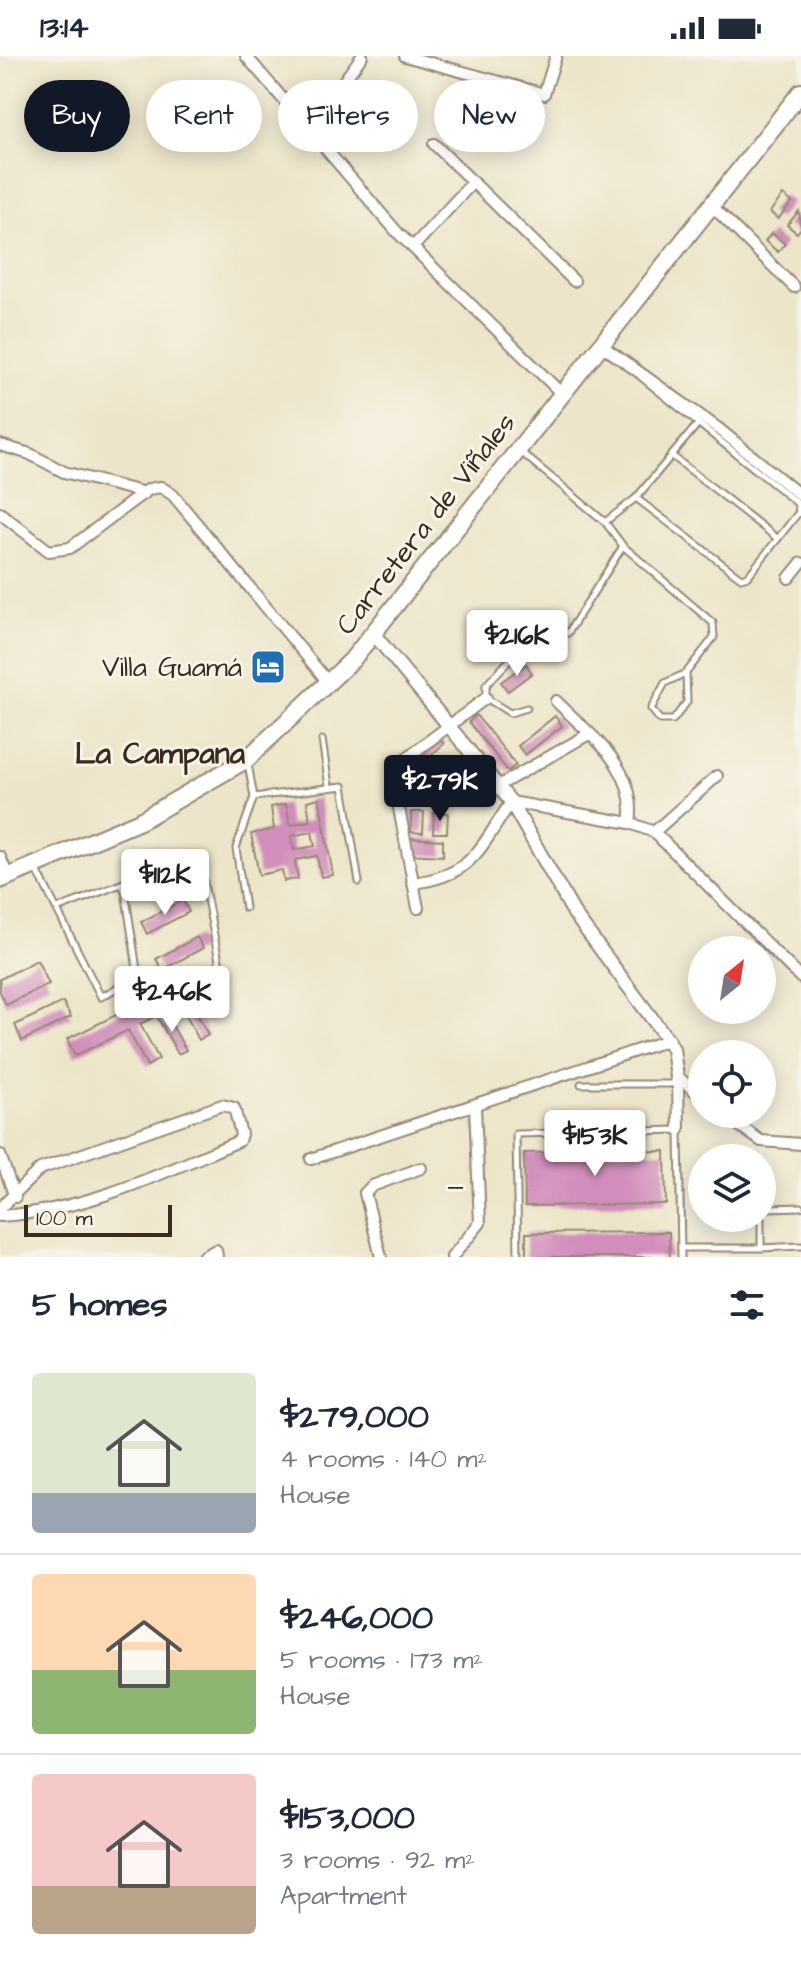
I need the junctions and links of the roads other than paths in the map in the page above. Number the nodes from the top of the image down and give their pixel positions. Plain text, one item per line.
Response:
1 (246, 56) edge
2 (362, 56) edge
3 (405, 56) edge
4 (457, 56) edge
5 (556, 56) edge
6 (452, 69) junction
7 (345, 80) edge
8 (278, 92) edge
9 (801, 92) edge
10 (331, 152) edge
11 (442, 152) edge
12 (473, 182) junction
13 (711, 205) junction
14 (413, 247) junction
15 (574, 281) dead end
16 (794, 287) dead end
17 (601, 345) junction
18 (637, 370) junction
19 (562, 394) junction
20 (697, 425) junction
21 (0, 445) edge
22 (518, 450) junction
23 (671, 455) junction
24 (145, 493) junction
25 (801, 496) edge
26 (636, 498) junction
27 (0, 513) edge
28 (605, 522) junction
29 (778, 539) junction
30 (623, 546) junction
31 (801, 563) edge
32 (789, 578) dead end
33 (373, 633) junction
34 (568, 633) dead end
35 (520, 649) dead end
36 (686, 673) junction
37 (328, 682) junction
38 (486, 698) junction
39 (556, 701) dead end
40 (527, 708) dead end
41 (447, 724) junction
42 (589, 734) junction
43 (322, 740) dead end
44 (247, 759) junction
45 (717, 776) dead end
46 (329, 786) junction
47 (498, 786) junction
48 (254, 797) junction
49 (511, 802) junction
50 (630, 823) junction
51 (654, 832) junction
52 (0, 857) edge
53 (35, 865) junction
54 (4, 878) edge
55 (359, 882) dead end
56 (412, 883) junction
57 (121, 884) junction
58 (245, 908) dead end
59 (418, 908) dead end
60 (57, 909) junction
61 (220, 966) dead end
62 (801, 978) edge
63 (668, 1040) junction
64 (677, 1080) junction
65 (581, 1084) dead end
66 (688, 1087) edge
67 (475, 1106) junction
68 (743, 1128) edge
69 (679, 1130) junction
70 (801, 1144) edge
71 (0, 1155) edge
72 (311, 1159) dead end
73 (421, 1168) dead end
74 (15, 1197) junction
75 (801, 1207) edge
76 (0, 1208) edge
77 (776, 1208) edge
78 (0, 1216) edge
79 (761, 1232) edge
80 (801, 1246) edge
81 (681, 1248) junction
82 (761, 1248) junction
83 (217, 1254) edge
84 (203, 1257) edge
85 (381, 1257) edge
86 (448, 1257) edge
87 (518, 1257) edge
88 (681, 1257) edge

1 - 8 street
2 - 7 street
3 - 6 street
4 - 6 street
5 - 6 street
9 - 13 main road, Carretera de Viñales
10 - 14 street
11 - 12 street
12 - 14 street
12 - 15 street
13 - 16 street
13 - 17 main road, Carretera de Viñales
14 - 19 street
17 - 18 street
17 - 19 main road, Carretera de Viñales
18 - 20 lane
18 - 25 street
19 - 22 main road, Carretera de Viñales
20 - 23 lane
20 - 29 lane
21 - 24 street
22 - 28 lane
22 - 33 main road, Carretera de Viñales
23 - 26 lane
23 - 29 lane
24 - 27 street
24 - 37 street
26 - 28 lane
26 - 29 lane
28 - 30 lane
30 - 34 lane
30 - 36 lane
31 - 32 street
33 - 37 main road, Carretera de Viñales
33 - 41 street
35 - 38 lane
36 - 36 lane
37 - 44 main road, Carretera de Viñales
38 - 40 lane
38 - 41 street
39 - 42 street
41 - 47 street
41 - 56 street
42 - 47 street
42 - 50 street
43 - 46 lane
44 - 48 lane
44 - 53 main road, Carretera de Viñales
45 - 51 street
46 - 48 lane
46 - 55 lane
47 - 49 street
48 - 58 lane
49 - 50 street
49 - 56 street
49 - 63 street
50 - 51 street
51 - 62 street
52 - 54 street
53 - 54 main road, Carretera de Viñales
53 - 60 lane
56 - 59 street
57 - 60 lane
57 - 60 lane
57 - 61 lane
63 - 64 street
63 - 67 street
64 - 65 lane
64 - 66 street
64 - 69 street
67 - 72 street
67 - 86 street, 1
68 - 70 street
69 - 81 lane
69 - 87 lane
71 - 74 street
73 - 85 street
74 - 76 street
74 - 78 street
75 - 77 lane
79 - 82 lane
80 - 82 lane
81 - 82 lane
81 - 88 lane
83 - 84 street

